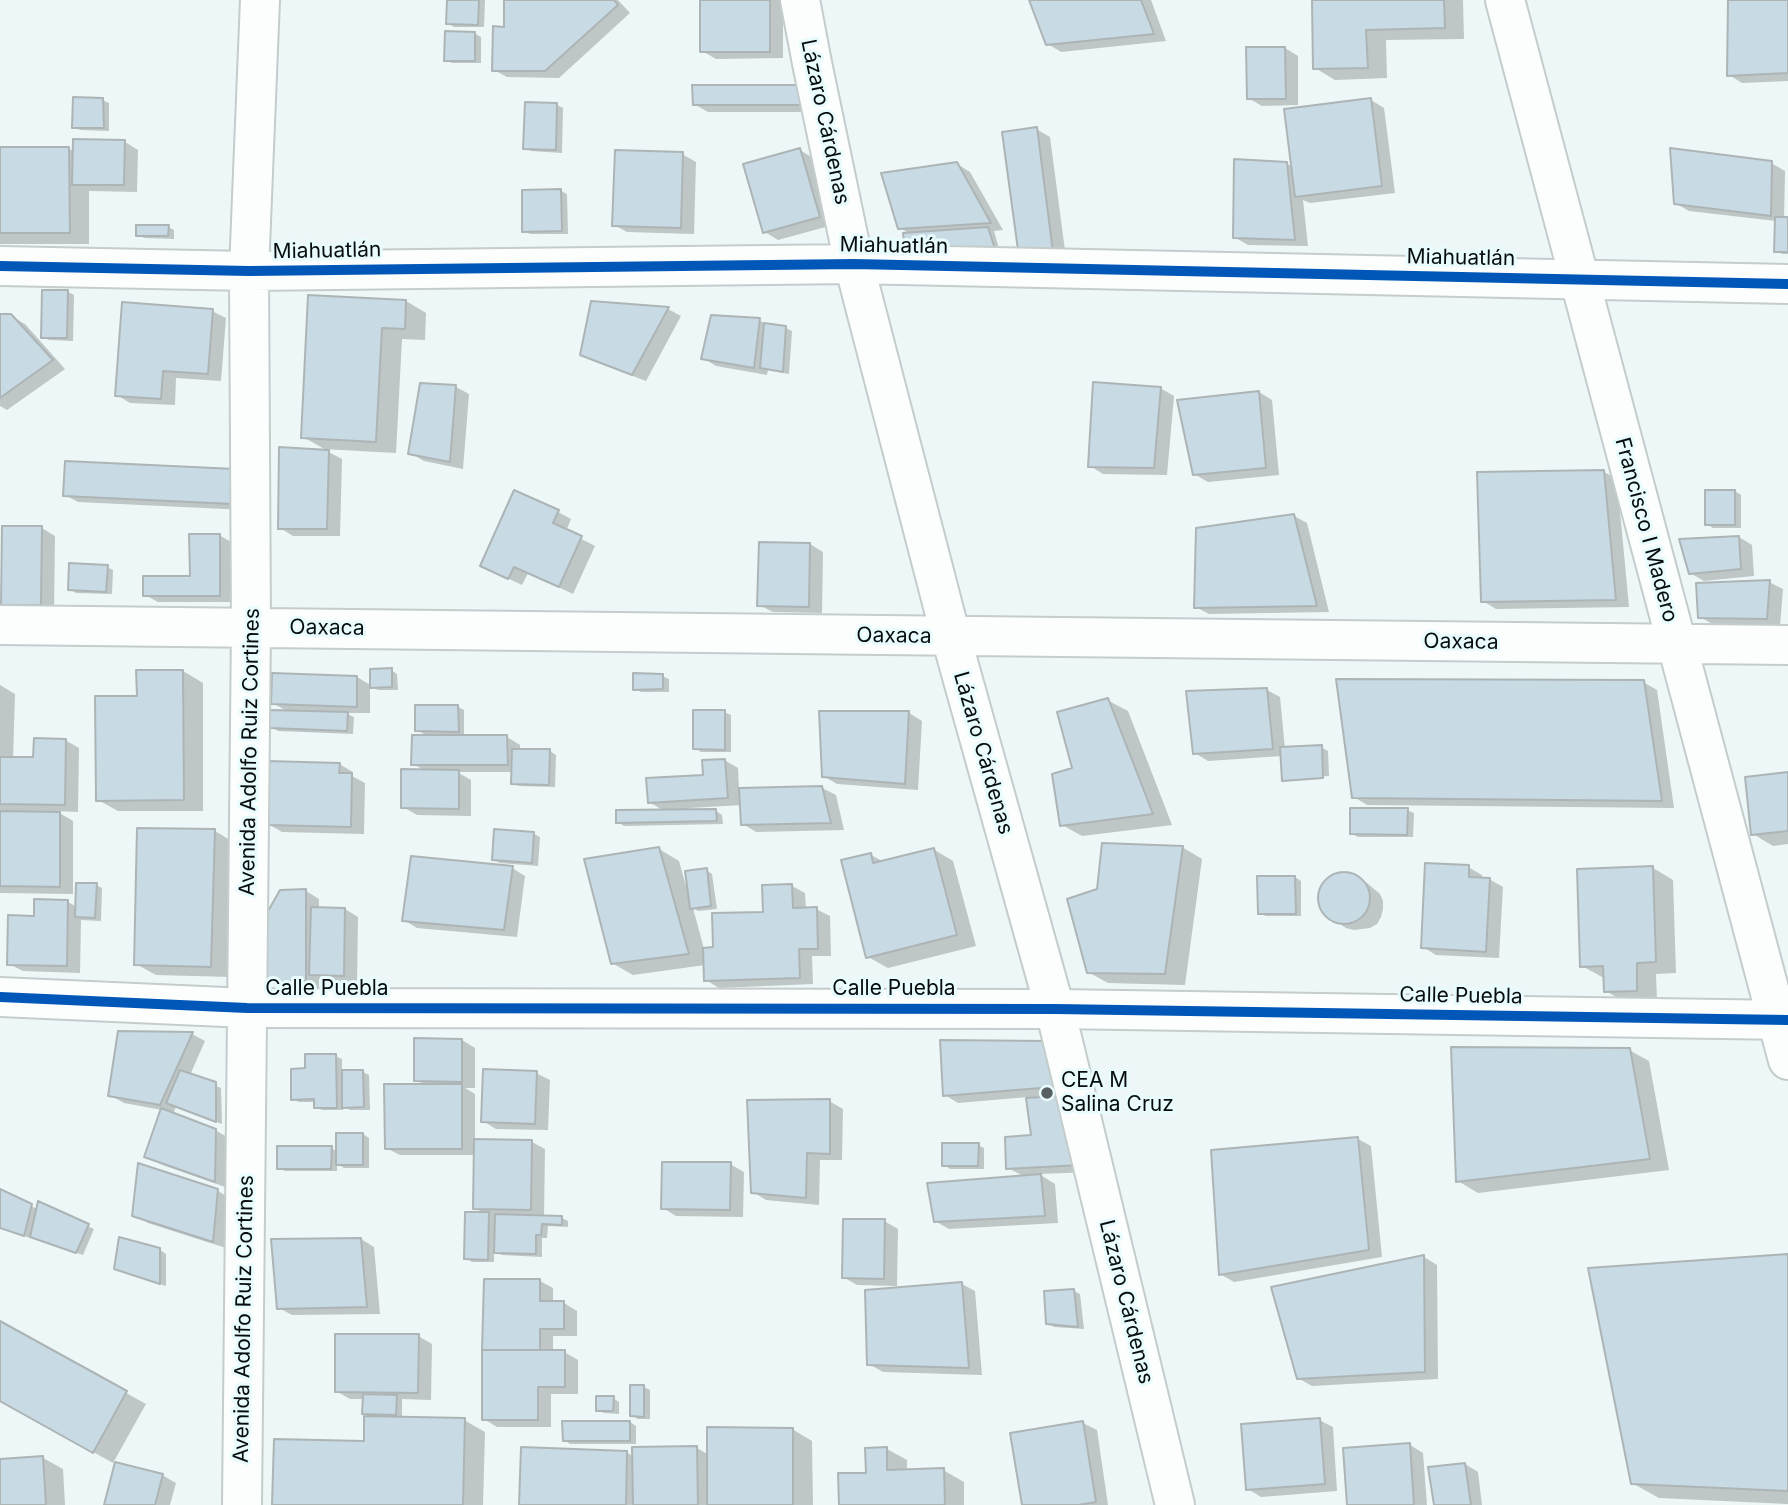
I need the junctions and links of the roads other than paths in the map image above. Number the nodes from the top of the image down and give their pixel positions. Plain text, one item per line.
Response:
1 (260, 0) edge
2 (800, 0) edge
3 (1505, 0) edge
4 (854, 264) junction
5 (0, 266) edge
6 (249, 271) junction
7 (1580, 280) junction
8 (1788, 284) edge
9 (0, 625) edge
10 (251, 626) junction
11 (951, 637) junction
12 (1677, 644) junction
13 (1788, 645) edge
14 (0, 997) edge
15 (247, 1008) junction
16 (1055, 1009) junction
17 (1783, 1019) edge
18 (1788, 1060) edge
19 (242, 1505) edge
20 (1175, 1505) edge

1 - 6 street, Avenida Adolfo Ruiz Cortines
2 - 4 street, Lázaro Cárdenas
3 - 7 street, Francisco I Madero
4 - 6 street, Miahuatlán
4 - 7 street, Miahuatlán
4 - 11 street, Lázaro Cárdenas
5 - 6 street, Miahuatlán
6 - 10 street, Avenida Adolfo Ruiz Cortines
7 - 8 street, Miahuatlán
7 - 12 street, Francisco I Madero
9 - 10 street, Oaxaca
10 - 11 street, Oaxaca
10 - 15 street, Avenida Adolfo Ruiz Cortines
11 - 12 street, Oaxaca
11 - 16 street, Lázaro Cárdenas
12 - 13 street, Oaxaca
12 - 17 street, Francisco I Madero
14 - 15 street, Calle Puebla
15 - 16 street, Calle Puebla
15 - 19 street, Avenida Adolfo Ruiz Cortines
16 - 17 street, Calle Puebla
16 - 20 street, Lázaro Cárdenas
17 - 18 street, Francisco I Madero

